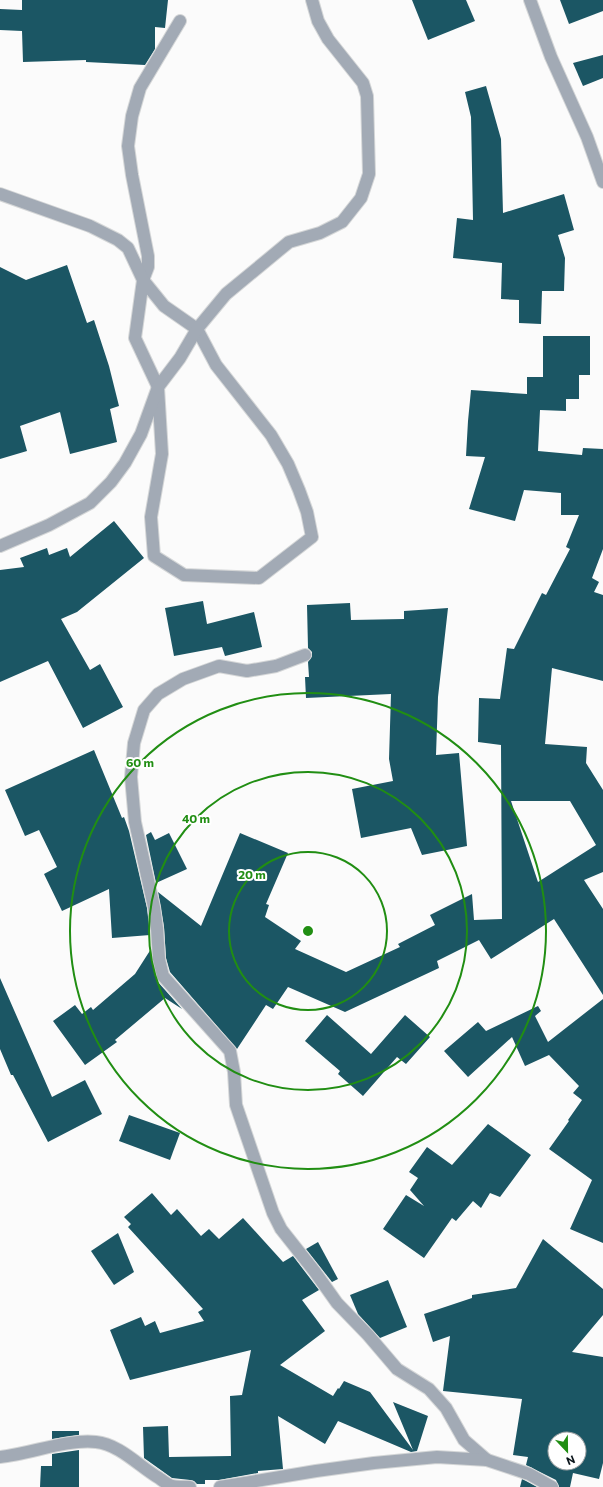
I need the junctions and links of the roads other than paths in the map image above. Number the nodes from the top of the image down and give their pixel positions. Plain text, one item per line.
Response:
1 (312, 0) edge
2 (530, 0) edge
3 (180, 21) dead end
4 (603, 182) edge
5 (0, 194) edge
6 (143, 280) junction
7 (197, 329) junction
8 (158, 387) junction
9 (0, 546) edge
10 (305, 655) dead end
11 (0, 1457) edge
12 (487, 1460) junction
13 (190, 1487) edge
14 (220, 1487) edge
15 (552, 1487) edge

1 - 7 street
2 - 4 street
3 - 6 street
5 - 6 street
6 - 7 street
6 - 8 street
7 - 8 street
7 - 8 street
8 - 9 street
10 - 12 street
11 - 13 street
12 - 14 street
12 - 15 street

